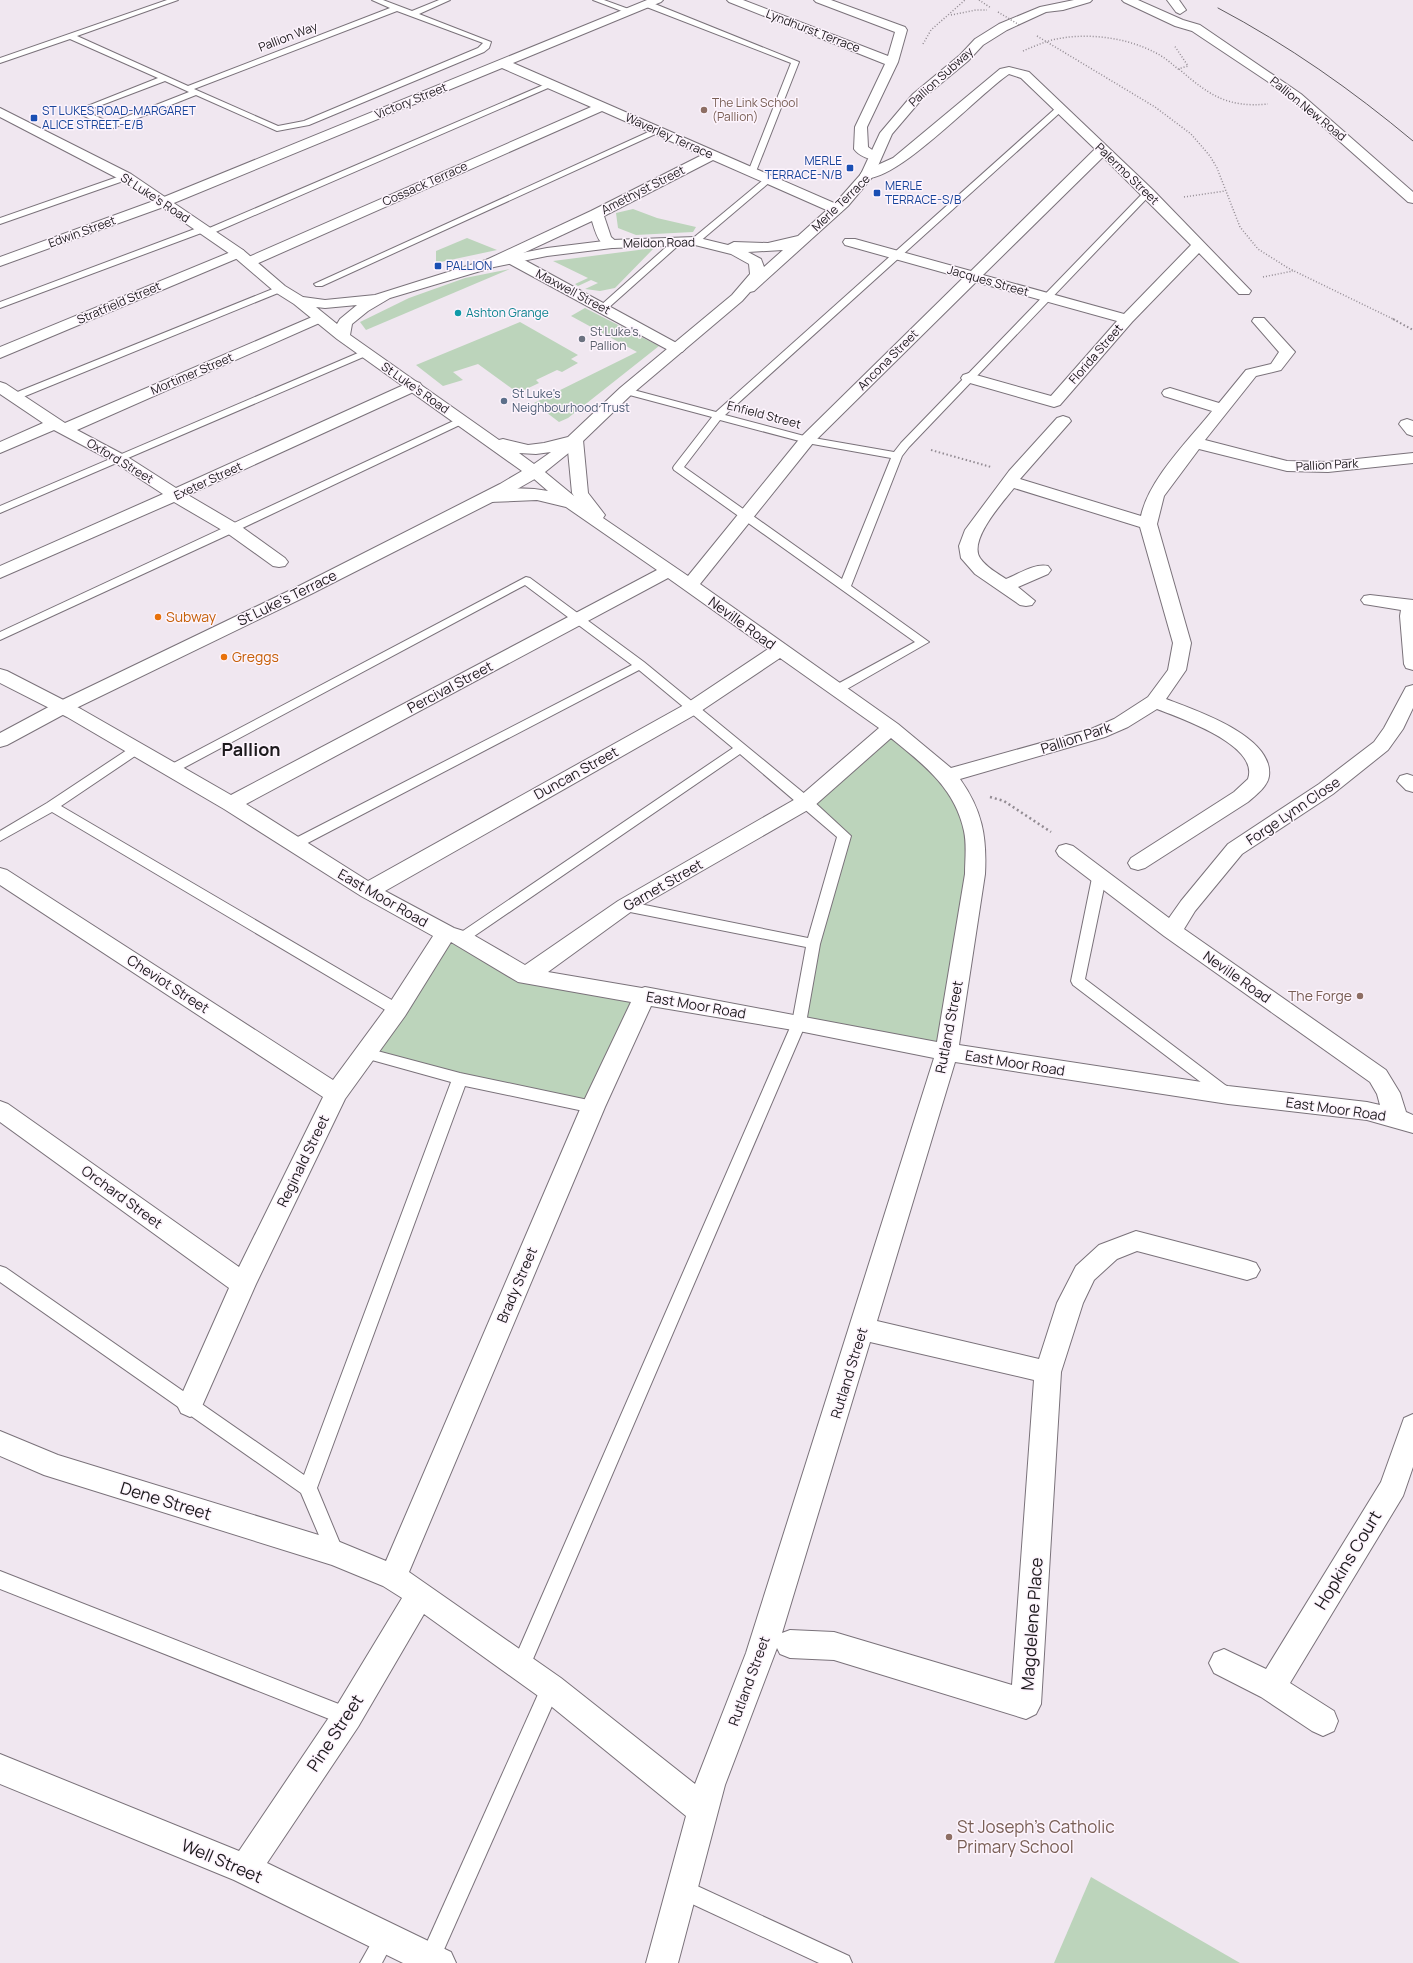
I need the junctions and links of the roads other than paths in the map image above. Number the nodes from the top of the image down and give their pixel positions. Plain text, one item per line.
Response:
1 (174, 0) edge
2 (380, 0) edge
3 (446, 0) edge
4 (598, 0) edge
5 (733, 0) edge
6 (820, 0) edge
7 (1053, 0) edge
8 (1086, 0) edge
9 (1128, 0) edge
10 (1158, 0) edge
11 (652, 2) edge
12 (1176, 5) edge
13 (397, 8) junction
14 (1044, 9) junction
15 (630, 11) junction
16 (411, 14) junction
17 (1196, 28) junction
18 (70, 36) junction
19 (0, 60) edge
20 (892, 62) junction
21 (502, 64) junction
22 (1004, 72) joint
23 (164, 79) junction
24 (551, 85) junction
25 (191, 91) junction
26 (601, 106) junction
27 (1060, 110) junction
28 (0, 112) edge
29 (658, 131) junction
30 (1102, 150) junction
31 (712, 155) junction
32 (874, 156) junction
33 (752, 172) junction
34 (867, 175) junction
35 (126, 178) junction
36 (768, 179) junction
37 (1152, 198) junction
38 (1413, 199) edge
39 (164, 202) junction
40 (836, 209) junction
41 (596, 214) junction
42 (0, 221) edge
43 (206, 231) junction
44 (805, 238) junction
45 (695, 241) junction
46 (677, 242) junction
47 (850, 242) dead end
48 (612, 244) junction
49 (1199, 244) junction
50 (897, 255) junction
51 (244, 258) junction
52 (511, 259) junction
53 (0, 262) edge
54 (491, 263) junction
55 (972, 276) junction
56 (319, 284) dead end
57 (280, 289) junction
58 (1244, 291) dead end
59 (1047, 297) junction
60 (737, 298) junction
61 (378, 299) junction
62 (299, 301) junction
63 (0, 306) edge
64 (603, 308) junction
65 (319, 318) junction
66 (1127, 319) junction
67 (1259, 321) dead end
68 (342, 336) junction
69 (677, 349) junction
70 (365, 352) junction
71 (0, 353) edge
72 (969, 378) junction
73 (414, 386) junction
74 (0, 387) edge
75 (626, 391) junction
76 (1170, 393) dead end
77 (14, 397) junction
78 (1222, 409) junction
79 (718, 416) junction
80 (462, 420) junction
81 (1064, 421) dead end
82 (60, 427) junction
83 (486, 438) junction
84 (575, 440) junction
85 (808, 440) junction
86 (1196, 444) junction
87 (0, 448) edge
88 (897, 456) junction
89 (1413, 458) edge
90 (120, 459) junction
91 (534, 472) junction
92 (1013, 478) junction
93 (176, 495) junction
94 (489, 497) junction
95 (574, 505) junction
96 (0, 510) edge
97 (745, 516) junction
98 (1148, 524) junction
99 (607, 528) junction
100 (233, 529) junction
101 (279, 562) dead end
102 (669, 570) junction
103 (1042, 570) dead end
104 (0, 573) edge
105 (690, 585) junction
106 (844, 587) junction
107 (1004, 587) junction
108 (1370, 600) dead end
109 (1026, 601) dead end
110 (1412, 606) edge
111 (578, 619) junction
112 (0, 636) edge
113 (780, 650) junction
114 (1413, 664) edge
115 (640, 665) junction
116 (0, 675) edge
117 (836, 690) junction
118 (1413, 692) edge
119 (1155, 701) junction
120 (63, 707) junction
121 (691, 709) junction
122 (891, 728) junction
123 (0, 741) edge
124 (741, 748) junction
125 (137, 749) junction
126 (172, 770) junction
127 (952, 783) junction
128 (806, 802) junction
129 (232, 804) junction
130 (52, 806) junction
131 (0, 837) edge
132 (293, 845) junction
133 (1066, 851) road end
134 (1138, 863) dead end
135 (0, 874) edge
136 (1099, 878) junction
137 (368, 891) junction
138 (625, 906) junction
139 (1172, 931) junction
140 (454, 936) junction
141 (813, 944) junction
142 (526, 976) junction
143 (646, 995) junction
144 (397, 1010) junction
145 (799, 1023) junction
146 (947, 1052) junction
147 (366, 1053) junction
148 (460, 1079) junction
149 (336, 1094) junction
150 (1228, 1095) junction
151 (593, 1107) junction
152 (0, 1110) edge
153 (1404, 1121) edge
154 (1247, 1270) dead end
155 (0, 1273) edge
156 (243, 1284) junction
157 (863, 1329) junction
158 (1048, 1372) junction
159 (190, 1405) junction
160 (1413, 1426) edge
161 (0, 1443) edge
162 (308, 1488) junction
163 (335, 1553) junction
164 (394, 1577) junction
165 (0, 1580) edge
166 (420, 1594) junction
167 (790, 1644) dead end
168 (1224, 1663) dead end
169 (520, 1667) junction
170 (1271, 1687) junction
171 (551, 1688) junction
172 (347, 1717) junction
173 (1323, 1721) dead end
174 (0, 1769) edge
175 (704, 1810) junction
176 (246, 1869) junction
177 (682, 1889) junction
178 (378, 1950) edge
179 (435, 1961) edge
180 (662, 1963) edge
181 (842, 1963) edge

1 - 18 lane
2 - 13 lane
3 - 16 lane
4 - 15 lane
5 - 20 street, Lyndhurst Terrace
6 - 20 street
7 - 14 street, Pallion Subway
8 - 14 street, Pallion Subway
9 - 17 street, Pallion New Road
10 - 12 street, Pallion New Road
11 - 15 street, Victory Street
11 - 33 lane
12 - 17 street, Pallion New Road
13 - 16 lane
13 - 25 lane, Pallion Way
14 - 32 street, Pallion Subway
15 - 21 street, Victory Street
16 - 25 lane
17 - 38 street, Pallion New Road
18 - 19 lane
18 - 23 lane
20 - 32 street
21 - 24 street, Waverley Terrace
21 - 39 street, Victory Street
22 - 27 street, Palermo Street
22 - 34 street, Merle Terrace
23 - 25 lane
23 - 25 lane, Pallion Way
24 - 26 street, Waverley Terrace
24 - 43 lane
26 - 29 street, Waverley Terrace
26 - 51 street, Cossack Terrace
27 - 30 street, Palermo Street
27 - 50 lane
28 - 35 street, St Luke's Road
29 - 31 street, Waverley Terrace
29 - 56 lane
30 - 37 street, Palermo Street
30 - 55 street, Ancona Street
31 - 33 street, Waverley Terrace
31 - 41 street, Amethyst Street
32 - 34 street, Pallion Subway
33 - 36 street, Waverley Terrace
34 - 40 street, Merle Terrace
35 - 39 street, St Luke's Road
35 - 42 lane
36 - 40 street, Waverley Terrace
36 - 45 lane
37 - 49 street, Palermo Street
37 - 59 lane
39 - 43 street, St Luke's Road
39 - 53 street, Edwin Street
40 - 44 street, Merle Terrace
41 - 48 street
41 - 54 street, Amethyst Street
43 - 51 street, St Luke's Road
43 - 63 lane
44 - 45 street, Merle Terrace
44 - 60 street
45 - 46 street, Meldon Road
45 - 60 street, Meldon Road
46 - 48 street, Meldon Road
46 - 64 lane
47 - 50 street, Jacques Street
48 - 52 street, Meldon Road
49 - 58 street, Palermo Street
49 - 66 street, Florida Street
50 - 55 street, Jacques Street
50 - 79 lane
51 - 57 street, St Luke's Road
51 - 71 street, Stratfield Street
52 - 54 street, Meldon Road
52 - 64 street, Maxwell Street
54 - 61 street, Meldon Road
55 - 59 street, Jacques Street
55 - 85 street, Ancona Street
57 - 62 street, St Luke's Road
57 - 77 lane
59 - 66 street, Jacques Street
59 - 72 lane
60 - 69 street, Meldon Road
61 - 62 street, St Luke's Road
61 - 68 street, Meldon Road
62 - 65 street, St Luke's Road
64 - 69 street, Maxwell Street
65 - 68 street, St Luke's Road
65 - 82 street, Mortimer Street
66 - 72 street, Florida Street
67 - 78 street
68 - 70 street, St Luke's Road
69 - 75 street, Meldon Road
70 - 73 street, St Luke's Road
70 - 90 lane
72 - 88 lane
73 - 80 street, St Luke's Road
73 - 93 street, Exeter Street
74 - 77 street, Oxford Street
75 - 79 lane, Enfield Street
75 - 84 street, Meldon Road
76 - 78 street
77 - 82 street, Oxford Street
78 - 86 street
79 - 85 lane, Enfield Street
79 - 97 lane
80 - 83 street, St Luke's Road
80 - 100 lane
81 - 92 street
82 - 87 street, Mortimer Street
82 - 90 street, Oxford Street
83 - 84 street
83 - 91 street, St Luke's Road
83 - 94 street
84 - 91 street, Meldon Road
84 - 99 street
85 - 88 lane, Enfield Street
85 - 97 street, Ancona Street
86 - 89 street, Pallion Park
86 - 98 street
88 - 106 lane
90 - 93 street, Oxford Street
90 - 96 lane
91 - 94 street, Meldon Road
91 - 95 street, Neville Road
92 - 98 street
92 - 107 street
93 - 100 street, Oxford Street
93 - 104 street, Exeter Street
94 - 95 street
94 - 120 street, St Luke's Terrace
95 - 99 street, Neville Road
97 - 105 street, Ancona Street
97 - 106 lane
98 - 119 street, Pallion Park
99 - 102 street, Neville Road
100 - 101 street, Oxford Street
100 - 112 lane
102 - 105 street, Neville Road
102 - 111 street, Percival Street
103 - 107 street
105 - 113 street, Neville Road
106 - 117 lane
107 - 109 street
108 - 110 street
110 - 114 street
111 - 115 lane
111 - 126 lane
111 - 129 street, Percival Street
113 - 117 street, Neville Road
113 - 121 street, Duncan Street
115 - 121 lane
115 - 132 lane
116 - 120 street, East Moor Road
117 - 122 street, Neville Road
118 - 139 street, Forge Lynn Close
119 - 127 street, Pallion Park
119 - 134 street
120 - 123 street, St Luke's Terrace
120 - 125 street, East Moor Road
121 - 124 lane
121 - 137 street, Duncan Street
122 - 127 street, Neville Road
122 - 128 street, Garnet Street
124 - 128 lane
124 - 140 lane
125 - 126 street, East Moor Road
125 - 130 lane
126 - 129 street, East Moor Road
127 - 146 street, Rutland Street
128 - 138 street, Garnet Street
128 - 141 lane
129 - 132 street, East Moor Road
130 - 131 lane
130 - 144 lane
132 - 137 street, East Moor Road
133 - 136 street, Neville Road
135 - 149 street, Cheviot Street
136 - 139 street, Neville Road
136 - 150 lane
137 - 140 street, East Moor Road
138 - 141 lane
138 - 142 street, Garnet Street
139 - 153 street, Neville Road
140 - 142 street, East Moor Road
140 - 144 street, Reginald Street
141 - 145 lane
142 - 143 street, East Moor Road
143 - 145 street, East Moor Road
143 - 151 street, Brady Street
144 - 147 street, Reginald Street
145 - 146 street, East Moor Road
145 - 169 lane
146 - 150 street, East Moor Road
146 - 157 street, Rutland Street
147 - 148 lane
147 - 149 street, Reginald Street
148 - 151 lane
148 - 162 lane
149 - 156 street, Reginald Street
150 - 153 street, East Moor Road
151 - 164 street, Brady Street
152 - 156 street, Orchard Street
154 - 158 street, Magdelene Place
155 - 159 lane
156 - 159 street, Reginald Street
157 - 158 street
157 - 175 street, Rutland Street
158 - 167 street, Magdelene Place
159 - 162 lane
160 - 170 street, Hopkins Court
161 - 163 street, Dene Street
162 - 163 lane
163 - 164 street, Dene Street
164 - 166 street, Dene Street
165 - 172 lane
166 - 169 street, Dene Street
166 - 172 street, Pine Street
168 - 170 street
169 - 171 street, Dene Street
170 - 173 street
171 - 175 street, Dene Street
171 - 179 lane
172 - 176 street, Pine Street
174 - 176 street, Well Street
175 - 177 street, Rutland Street
176 - 178 street, Well Street
177 - 180 street, Rutland Street
177 - 181 lane
178 - 179 street, Well Street

